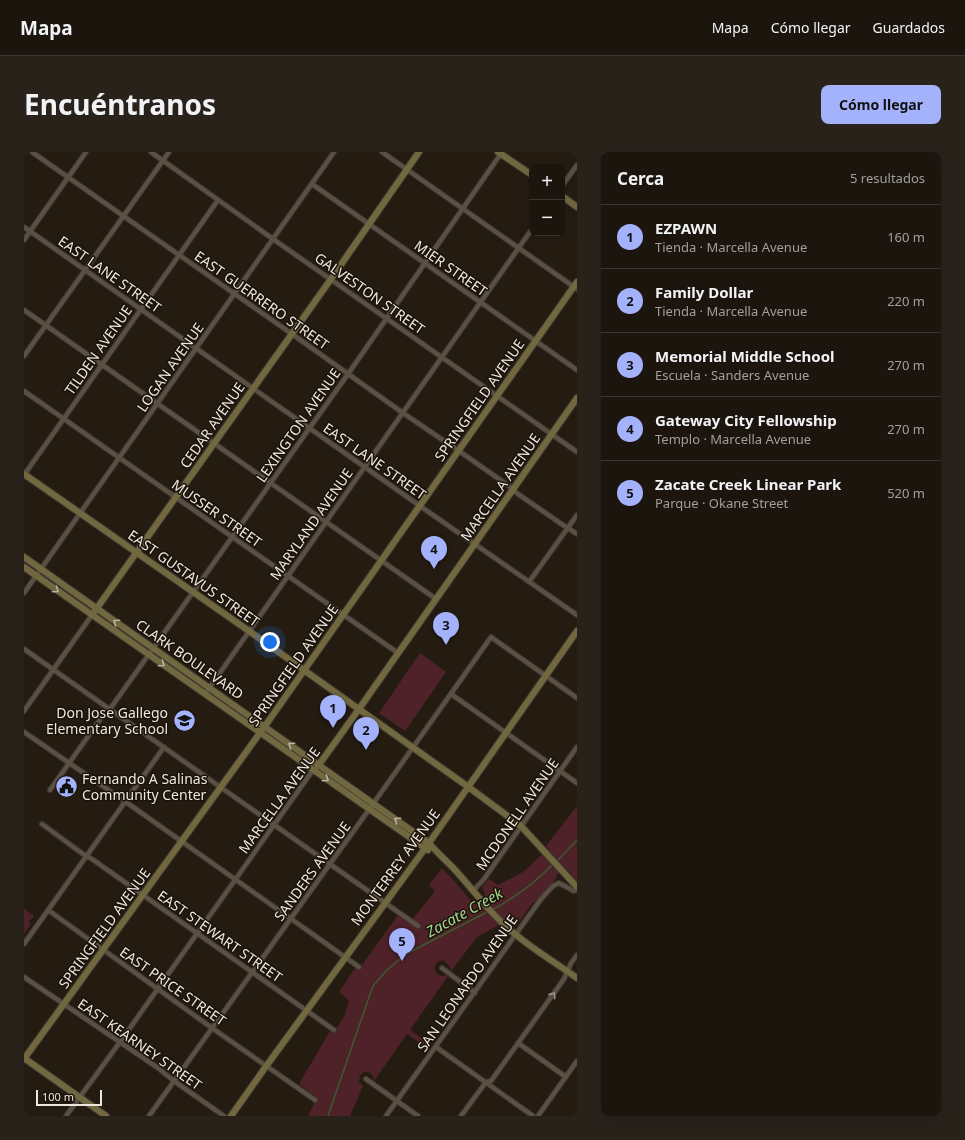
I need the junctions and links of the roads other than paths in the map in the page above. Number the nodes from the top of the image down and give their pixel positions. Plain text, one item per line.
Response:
1 (32, 152) edge
2 (86, 152) edge
3 (151, 152) edge
4 (169, 152) edge
5 (334, 152) edge
6 (382, 152) edge
7 (419, 152) edge
8 (501, 153) edge
9 (163, 160) junction
10 (577, 165) edge
11 (407, 169) junction
12 (529, 173) edge
13 (68, 178) junction
14 (565, 182) edge
15 (312, 184) junction
16 (565, 198) edge
17 (218, 200) junction
18 (577, 207) edge
19 (463, 209) junction
20 (124, 216) junction
21 (369, 224) junction
22 (24, 227) edge
23 (30, 231) junction
24 (529, 233) edge
25 (273, 239) junction
26 (24, 240) edge
27 (519, 248) junction
28 (179, 255) junction
29 (425, 263) junction
30 (86, 271) junction
31 (331, 279) junction
32 (576, 286) edge
33 (235, 294) junction
34 (481, 302) junction
35 (141, 309) junction
36 (24, 310) edge
37 (386, 318) junction
38 (46, 325) junction
39 (292, 334) junction
40 (536, 341) junction
41 (197, 348) junction
42 (24, 356) edge
43 (442, 358) junction
44 (102, 365) junction
45 (577, 370) edge
46 (348, 374) junction
47 (253, 388) junction
48 (24, 391) edge
49 (497, 396) junction
50 (577, 398) edge
51 (158, 404) junction
52 (403, 413) junction
53 (63, 419) junction
54 (309, 428) junction
55 (552, 434) junction
56 (214, 444) junction
57 (458, 451) junction
58 (577, 452) edge
59 (119, 458) junction
60 (364, 468) junction
61 (24, 474) edge
62 (270, 483) junction
63 (514, 490) junction
64 (176, 498) junction
65 (420, 506) junction
66 (80, 514) junction
67 (577, 515) edge
68 (326, 522) junction
69 (568, 528) junction
70 (577, 534) edge
71 (232, 537) junction
72 (474, 545) junction
73 (136, 552) junction
74 (24, 557) edge
75 (381, 561) junction
76 (24, 567) edge
77 (41, 569) junction
78 (36, 576) junction
79 (288, 576) junction
80 (529, 582) junction
81 (193, 592) junction
82 (24, 593) edge
83 (436, 599) junction
84 (97, 608) junction
85 (92, 615) junction
86 (343, 615) junction
87 (577, 615) edge
88 (249, 631) junction
89 (577, 631) edge
90 (153, 648) junction
91 (24, 649) edge
92 (398, 653) junction
93 (148, 654) junction
94 (53, 669) junction
95 (304, 670) junction
96 (546, 676) junction
97 (209, 688) junction
98 (205, 694) junction
99 (451, 694) junction
100 (577, 698) edge
101 (110, 709) junction
102 (359, 709) junction
103 (24, 711) edge
104 (104, 714) dead end
105 (265, 726) junction
106 (24, 732) edge
107 (506, 732) junction
108 (260, 733) junction
109 (164, 747) junction
110 (577, 747) edge
111 (413, 748) junction
112 (69, 763) junction
113 (319, 765) junction
114 (313, 770) junction
115 (560, 771) junction
116 (577, 783) edge
117 (467, 786) junction
118 (221, 787) junction
119 (50, 790) dead end
120 (126, 802) junction
121 (374, 804) junction
122 (369, 809) junction
123 (42, 824) dead end
124 (275, 825) junction
125 (521, 826) junction
126 (181, 842) junction
127 (429, 843) junction
128 (425, 848) junction
129 (437, 853) junction
130 (87, 857) junction
131 (330, 864) junction
132 (236, 880) junction
133 (577, 887) edge
134 (577, 890) edge
135 (475, 894) junction
136 (142, 896) junction
137 (385, 902) junction
138 (48, 910) junction
139 (291, 918) junction
140 (418, 926) dead end
141 (197, 934) junction
142 (515, 935) junction
143 (24, 944) edge
144 (103, 950) junction
145 (577, 955) edge
146 (346, 958) junction
147 (359, 967) dead end
148 (442, 968) dead end
149 (568, 971) junction
150 (252, 973) junction
151 (24, 977) edge
152 (577, 978) edge
153 (158, 989) junction
154 (475, 993) junction
155 (64, 1004) junction
156 (306, 1011) junction
157 (212, 1028) junction
158 (334, 1030) dead end
159 (120, 1042) junction
160 (518, 1043) junction
161 (436, 1047) junction
162 (24, 1059) edge
163 (577, 1061) edge
164 (267, 1065) junction
165 (566, 1077) junction
166 (366, 1079) dead end
167 (174, 1081) junction
168 (486, 1082) junction
169 (79, 1097) junction
170 (315, 1100) dead end
171 (397, 1101) junction
172 (66, 1116) edge
173 (106, 1116) edge
174 (149, 1116) edge
175 (224, 1116) edge
176 (231, 1116) edge
177 (386, 1116) edge
178 (418, 1116) edge
179 (461, 1116) edge
180 (532, 1116) edge
181 (538, 1116) edge

1 - 13 street, EAST GUERRERO STREET
2 - 13 street
3 - 9 street, GALVESTON STREET
4 - 9 street
5 - 15 street, LOGAN AVENUE
6 - 11 street
7 - 11 street, CEDAR AVENUE
8 - 12 street
8 - 19 street, LEXINGTON AVENUE
9 - 17 street, GALVESTON STREET
9 - 20 street
10 - 14 street
11 - 19 street
11 - 21 street, CEDAR AVENUE
13 - 20 street, EAST GUERRERO STREET
13 - 23 street
15 - 21 street, MIER STREET
15 - 25 street, LOGAN AVENUE
16 - 18 street
17 - 25 street, GALVESTON STREET
17 - 28 street, TILDEN AVENUE
19 - 27 street
19 - 29 street, LEXINGTON AVENUE
20 - 28 street, EAST GUERRERO STREET
20 - 30 street
21 - 29 street, MIER STREET
21 - 31 street, CEDAR AVENUE
22 - 23 street, EAST LANE STREET
23 - 26 street
23 - 30 street, EAST LANE STREET
24 - 27 street, MARYLAND AVENUE
25 - 31 street, GALVESTON STREET
25 - 33 street, LOGAN AVENUE
27 - 32 street
27 - 34 street, MARYLAND AVENUE
28 - 33 street, EAST GUERRERO STREET
28 - 35 street, TILDEN AVENUE
29 - 34 street, MIER STREET
29 - 37 street, LEXINGTON AVENUE
30 - 35 street, EAST LANE STREET
30 - 38 street
31 - 37 street, GALVESTON STREET
31 - 39 street, CEDAR AVENUE
32 - 40 street, SPRINGFIELD AVENUE
33 - 39 street, EAST GUERRERO STREET
33 - 41 street, LOGAN AVENUE
34 - 40 street, MIER STREET
34 - 43 street, MARYLAND AVENUE
35 - 41 street, EAST LANE STREET
35 - 44 street, TILDEN AVENUE
36 - 38 street
37 - 43 street, GALVESTON STREET
37 - 46 street, LEXINGTON AVENUE
38 - 42 street
38 - 44 street
39 - 46 street, EAST GUERRERO STREET
39 - 47 street, CEDAR AVENUE
40 - 45 street, MIER STREET
40 - 49 street, SPRINGFIELD AVENUE
41 - 47 street, EAST LANE STREET
41 - 51 street, LOGAN AVENUE
43 - 49 street, GALVESTON STREET
43 - 52 street, MARYLAND AVENUE
44 - 51 street
44 - 53 street, TILDEN AVENUE
46 - 52 street, EAST GUERRERO STREET
46 - 54 street, LEXINGTON AVENUE
47 - 54 street, EAST LANE STREET
47 - 56 street, CEDAR AVENUE
48 - 53 street, MUSSER STREET
49 - 55 street, GALVESTON STREET
49 - 57 street, SPRINGFIELD AVENUE
50 - 55 street, MARCELLA AVENUE
51 - 56 street
51 - 59 street, LOGAN AVENUE
52 - 57 street, EAST GUERRERO STREET
52 - 60 street, MARYLAND AVENUE
53 - 59 street, MUSSER STREET
53 - 61 street, TILDEN AVENUE
54 - 60 street, EAST LANE STREET
54 - 62 street, LEXINGTON AVENUE
55 - 58 street, GALVESTON STREET
55 - 63 street, MARCELLA AVENUE
56 - 62 street
56 - 64 street, CEDAR AVENUE
57 - 63 street, EAST GUERRERO STREET
57 - 65 street, SPRINGFIELD AVENUE
59 - 64 street, MUSSER STREET
59 - 66 street, LOGAN AVENUE
60 - 65 street, EAST LANE STREET
60 - 68 street, MARYLAND AVENUE
61 - 66 street, EAST GUSTAVUS STREET
62 - 68 street
62 - 71 street, LEXINGTON AVENUE
63 - 69 street, EAST GUERRERO STREET
63 - 72 street, MARCELLA AVENUE
64 - 71 street, MUSSER STREET
64 - 73 street, CEDAR AVENUE
65 - 72 street, EAST LANE STREET
65 - 75 street, SPRINGFIELD AVENUE
66 - 73 street, EAST GUSTAVUS STREET
66 - 77 street, LOGAN AVENUE
67 - 69 street
68 - 75 street
68 - 79 street, MARYLAND AVENUE
69 - 70 street, EAST GUERRERO STREET
69 - 80 street
71 - 79 street, MUSSER STREET
71 - 81 street, LEXINGTON AVENUE
72 - 80 street, EAST LANE STREET
72 - 83 street, MARCELLA AVENUE
73 - 81 street, EAST GUSTAVUS STREET
73 - 84 street, CEDAR AVENUE
74 - 77 street, CLARK BOULEVARD
75 - 83 street
75 - 86 street, SPRINGFIELD AVENUE
76 - 78 street, CLARK BOULEVARD
77 - 78 street, LOGAN AVENUE
77 - 84 street, CLARK BOULEVARD
78 - 82 street, LOGAN AVENUE
78 -> 85 street, CLARK BOULEVARD
79 - 86 street, MUSSER STREET
79 - 88 street, MARYLAND AVENUE
80 - 87 street, EAST LANE STREET
81 - 88 street, EAST GUSTAVUS STREET
81 - 90 street, LEXINGTON AVENUE
83 - 92 street, MARCELLA AVENUE
84 - 85 street, CEDAR AVENUE
90 -> 84 street, CLARK BOULEVARD
85 - 93 street, CLARK BOULEVARD
85 - 94 street, CEDAR AVENUE
86 - 92 street, MUSSER STREET
86 - 95 street, SPRINGFIELD AVENUE
88 - 95 street, EAST GUSTAVUS STREET
88 - 97 street, MARYLAND AVENUE
89 - 96 street, MONTERREY AVENUE
90 - 93 street, LEXINGTON AVENUE
90 - 97 street, CLARK BOULEVARD
91 - 94 street
92 - 102 street, MARCELLA AVENUE
93 -> 98 street, CLARK BOULEVARD
93 - 101 street, LEXINGTON AVENUE
94 - 101 street
94 - 103 street, CEDAR AVENUE
95 - 102 street, EAST GUSTAVUS STREET
95 - 105 street, SPRINGFIELD AVENUE
96 - 99 street, SANDERS AVENUE
96 - 100 street
96 - 107 street, MONTERREY AVENUE
97 - 98 street, MARYLAND AVENUE
97 - 105 street, CLARK BOULEVARD
98 - 108 street, CLARK BOULEVARD
99 - 107 street
99 - 111 street, SANDERS AVENUE
101 - 109 street
102 - 111 street, EAST GUSTAVUS STREET
102 - 113 street, MARCELLA AVENUE
104 - 112 street
105 - 108 street, SPRINGFIELD AVENUE
113 -> 105 street, CLARK BOULEVARD
106 - 112 street
107 - 115 street
107 - 117 street, MONTERREY AVENUE
108 - 114 street, CLARK BOULEVARD
108 - 118 street, SPRINGFIELD AVENUE
109 - 118 street
109 - 120 street
110 - 115 street, MCDONELL AVENUE
111 - 117 street, EAST GUSTAVUS STREET
111 - 121 street, SANDERS AVENUE
112 - 119 street
112 - 120 street
113 - 114 street, MARCELLA AVENUE
113 - 121 street, CLARK BOULEVARD
114 -> 122 street, CLARK BOULEVARD
114 - 124 street, MARCELLA AVENUE
115 - 116 street
115 - 125 street, MCDONELL AVENUE
117 - 125 street, EAST GUSTAVUS STREET
117 - 127 street, MONTERREY AVENUE
118 - 124 street
118 - 126 street, SPRINGFIELD AVENUE
120 - 126 street
120 - 130 street
121 - 122 street, SANDERS AVENUE
127 -> 121 street, CLARK BOULEVARD
122 - 128 street, CLARK BOULEVARD
122 - 131 street, SANDERS AVENUE
123 - 130 street, EAST STEWART STREET
124 - 131 street
124 - 132 street, MARCELLA AVENUE
125 - 133 street, EAST GUSTAVUS STREET
125 - 135 street, MCDONELL AVENUE
126 - 132 street
126 - 136 street, SPRINGFIELD AVENUE
127 - 128 street, MONTERREY AVENUE
127 - 129 street, CLARK BOULEVARD
128 - 129 street, CLARK BOULEVARD
128 - 137 street, MONTERREY AVENUE
129 - 135 street, CLARK BOULEVARD
130 - 136 street, EAST STEWART STREET
130 - 138 street
131 - 137 street
131 - 139 street, SANDERS AVENUE
132 - 139 street
132 - 141 street, MARCELLA AVENUE
134 - 142 street, SAN LEONARDO AVENUE
135 - 142 street, CLARK BOULEVARD
136 - 141 street, EAST STEWART STREET
136 - 144 street, SPRINGFIELD AVENUE
137 - 140 street
137 - 146 street, MONTERREY AVENUE
138 - 143 street
138 - 144 street, EAST PRICE STREET
139 - 146 street
139 - 150 street, SANDERS AVENUE
141 - 150 street, EAST STEWART STREET
141 - 153 street, MARCELLA AVENUE
142 - 149 street, CLARK BOULEVARD
142 - 154 street, SAN LEONARDO AVENUE
144 - 153 street, EAST PRICE STREET
144 - 155 street, SPRINGFIELD AVENUE
145 - 149 street
146 - 147 street
146 - 156 street, MONTERREY AVENUE
148 - 154 street
149 - 152 street, CLARK BOULEVARD
160 -> 149 street
150 - 156 street, EAST STEWART STREET
150 - 157 street, SANDERS AVENUE
151 - 155 street, EAST KEARNEY STREET
153 - 157 street, EAST PRICE STREET
153 - 159 street, MARCELLA AVENUE
154 - 161 street, SAN LEONARDO AVENUE
155 - 159 street, EAST KEARNEY STREET
155 - 162 street, SPRINGFIELD AVENUE
156 - 158 street, EAST STEWART STREET
156 - 164 street, MONTERREY AVENUE
157 - 164 street, EAST PRICE STREET
157 - 167 street, SANDERS AVENUE
159 - 167 street, EAST KEARNEY STREET
159 - 169 street, MARCELLA AVENUE
160 - 165 street
160 - 168 street
161 - 168 street
161 - 171 street, SAN LEONARDO AVENUE
162 - 169 street
163 - 165 street
164 - 170 street, EAST PRICE STREET
164 - 176 street, MONTERREY AVENUE
165 - 181 street
166 - 171 street
167 - 174 street, SANDERS AVENUE
167 - 175 street, EAST KEARNEY STREET
168 - 179 street
168 - 180 street
169 - 172 street, MARCELLA AVENUE
169 - 173 street
171 - 177 street, SAN LEONARDO AVENUE
171 - 178 street

